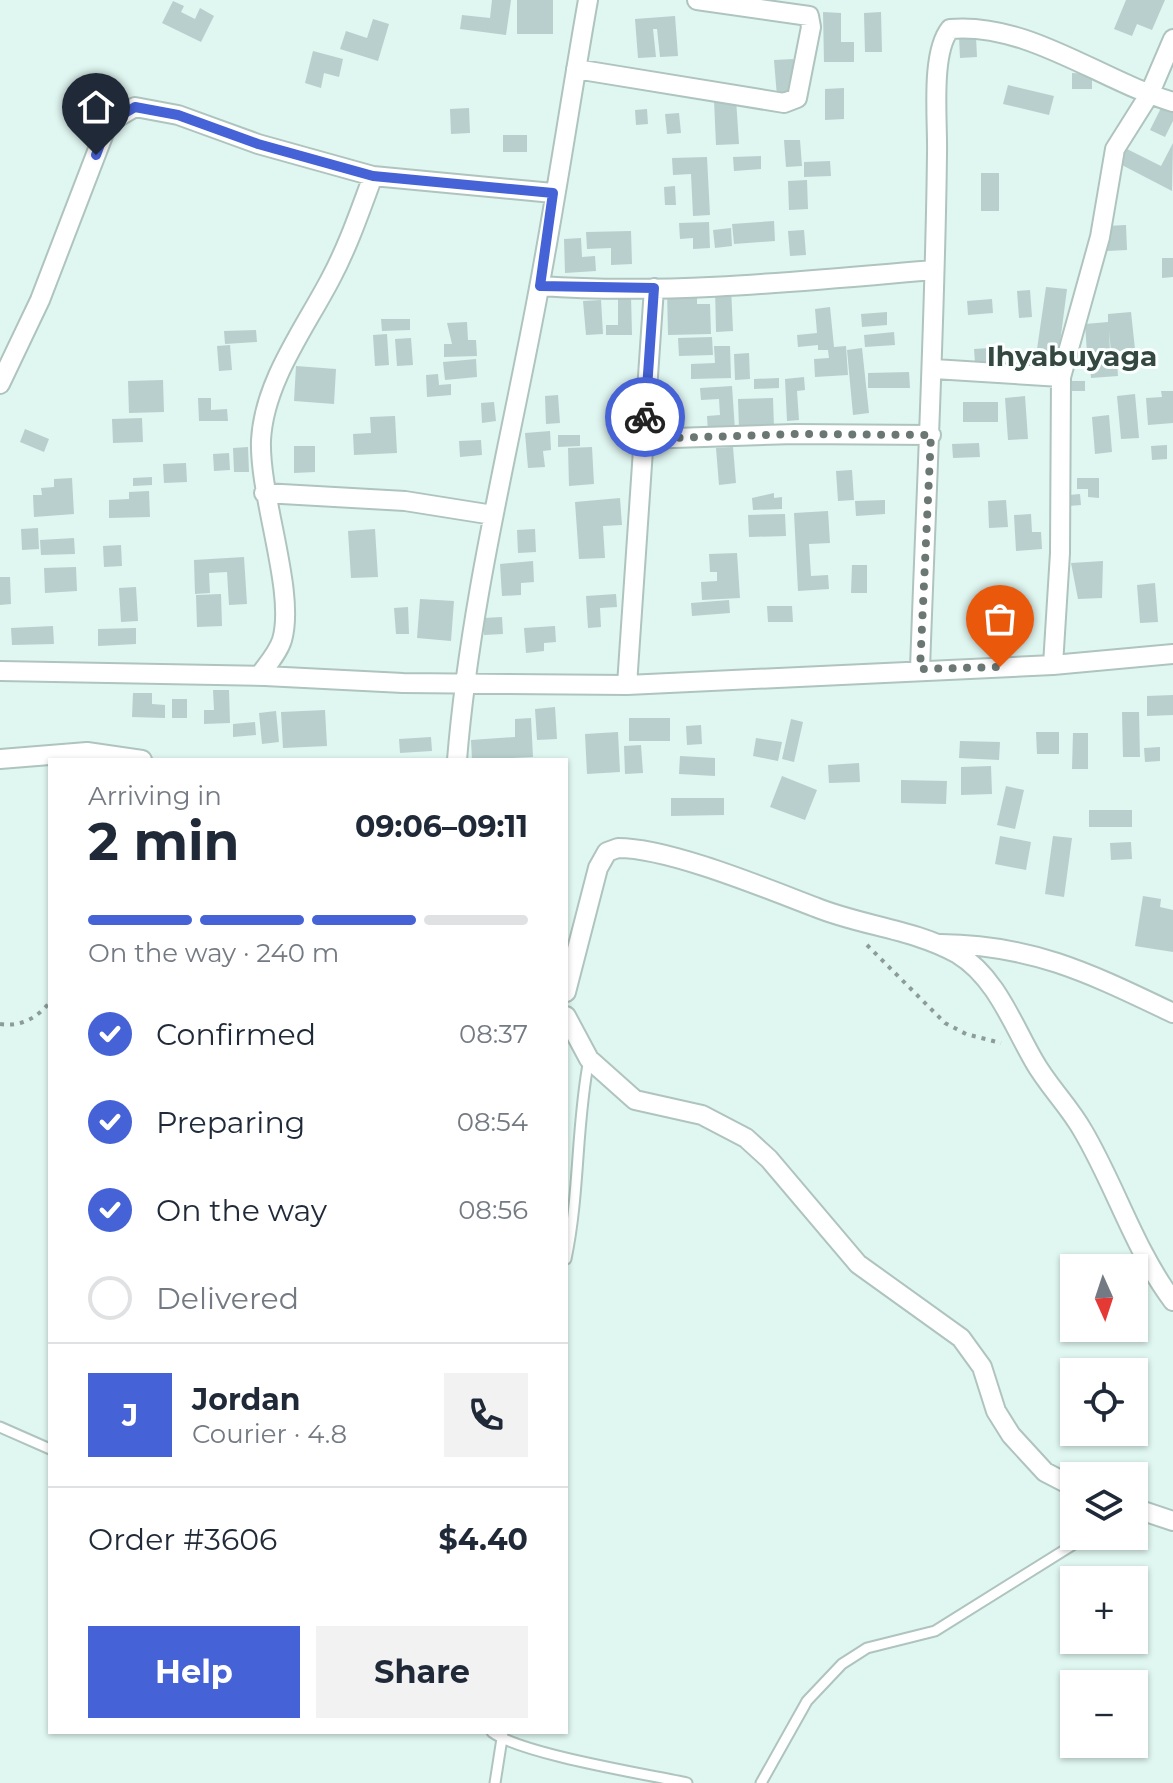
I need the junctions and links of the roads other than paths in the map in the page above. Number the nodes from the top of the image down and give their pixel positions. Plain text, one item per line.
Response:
1 (588, 0) edge
2 (697, 0) edge
3 (1173, 39) edge
4 (576, 69) junction
5 (1149, 95) junction
6 (1173, 102) edge
7 (373, 176) junction
8 (553, 193) junction
9 (933, 270) junction
10 (540, 286) junction
11 (654, 288) junction
12 (934, 369) junction
13 (1061, 377) junction
14 (0, 384) edge
15 (931, 435) junction
16 (644, 439) junction
17 (264, 493) junction
18 (493, 515) junction
19 (1173, 654) edge
20 (1053, 665) junction
21 (920, 669) junction
22 (0, 671) edge
23 (259, 676) junction
24 (463, 685) junction
25 (627, 685) junction
26 (128, 758) edge
27 (457, 758) edge
28 (0, 759) edge
29 (934, 944) junction
30 (568, 984) edge
31 (1173, 1013) edge
32 (568, 1020) edge
33 (589, 1059) junction
34 (568, 1247) edge
35 (1173, 1301) edge
36 (0, 1427) edge
37 (48, 1448) edge
38 (1060, 1480) edge
39 (1148, 1513) edge
40 (1173, 1521) edge
41 (1065, 1550) edge
42 (502, 1736) edge
43 (495, 1783) edge
44 (687, 1783) edge
45 (761, 1783) edge

1 - 4 street
2 - 4 street
3 - 5 street
4 - 8 street
5 - 6 street
5 - 9 street
5 - 13 street
7 - 8 street
7 - 14 street
7 - 17 street
8 - 10 street
9 - 11 street
9 - 12 street
10 - 11 street
10 - 18 street
11 - 16 street
12 - 13 street
12 - 15 street
13 - 20 street
15 - 16 street
15 - 21 street
16 - 25 street
17 - 18 street
17 - 23 street
18 - 24 street
19 - 20 street
20 - 21 street
21 - 25 street
22 - 23 street
23 - 24 street
24 - 25 street
24 - 27 street
26 - 28 street
29 - 30 street
29 - 31 street
29 - 35 street
32 - 33 street
33 - 34 lane
33 - 38 street
36 - 37 lane
39 - 40 street
41 - 45 lane
42 - 43 lane
42 - 44 lane

